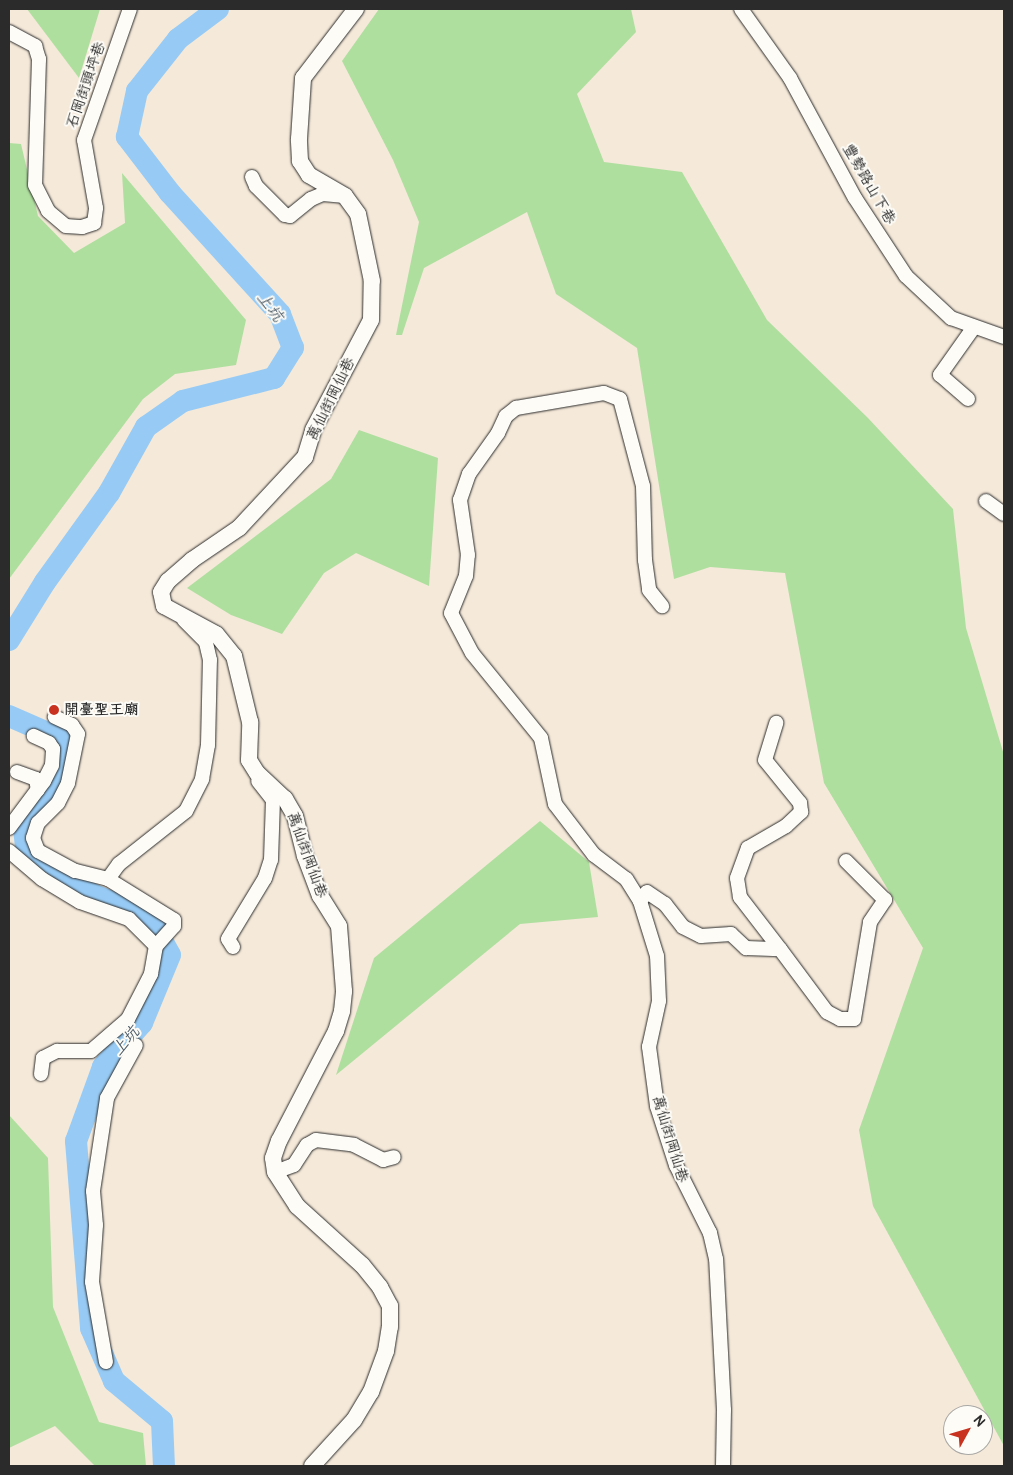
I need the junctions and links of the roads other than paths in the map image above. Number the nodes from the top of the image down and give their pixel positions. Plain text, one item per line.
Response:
1 (130, 9) edge
2 (356, 9) edge
3 (741, 9) edge
4 (9, 32) edge
5 (252, 177) dead end
6 (345, 196) junction
7 (974, 327) junction
8 (1004, 337) edge
9 (968, 399) dead end
10 (986, 501) dead end
11 (1004, 514) edge
12 (662, 606) dead end
13 (178, 614) junction
14 (55, 717) dead end
15 (776, 723) dead end
16 (34, 736) dead end
17 (17, 772) dead end
18 (257, 773) junction
19 (38, 790) junction
20 (9, 828) edge
21 (9, 851) edge
22 (846, 861) dead end
23 (108, 879) junction
24 (640, 901) junction
25 (156, 946) junction
26 (233, 946) dead end
27 (780, 949) junction
28 (136, 1046) dead end
29 (40, 1074) dead end
30 (394, 1157) dead end
31 (274, 1172) junction
32 (106, 1362) dead end
33 (312, 1466) edge
34 (723, 1466) edge

1 - 4 street, 石岡街頭坪巷
2 - 6 street, 萬仙街岡仙巷
3 - 7 street, 豐勢路山下巷
5 - 6 street
6 - 13 street, 萬仙街岡仙巷
7 - 8 street, 豐勢路山下巷
7 - 9 street
10 - 11 street
12 - 24 street, 萬仙街岡仙巷
13 - 18 street, 萬仙街岡仙巷
13 - 23 street
14 - 23 street
15 - 27 street
16 - 19 street
17 - 19 street
18 - 26 street
18 - 31 street, 萬仙街岡仙巷
19 - 20 street
21 - 25 street
22 - 27 street
23 - 25 street
24 - 27 street
24 - 34 street, 萬仙街岡仙巷
25 - 29 street
28 - 32 street
30 - 31 street
31 - 33 street

